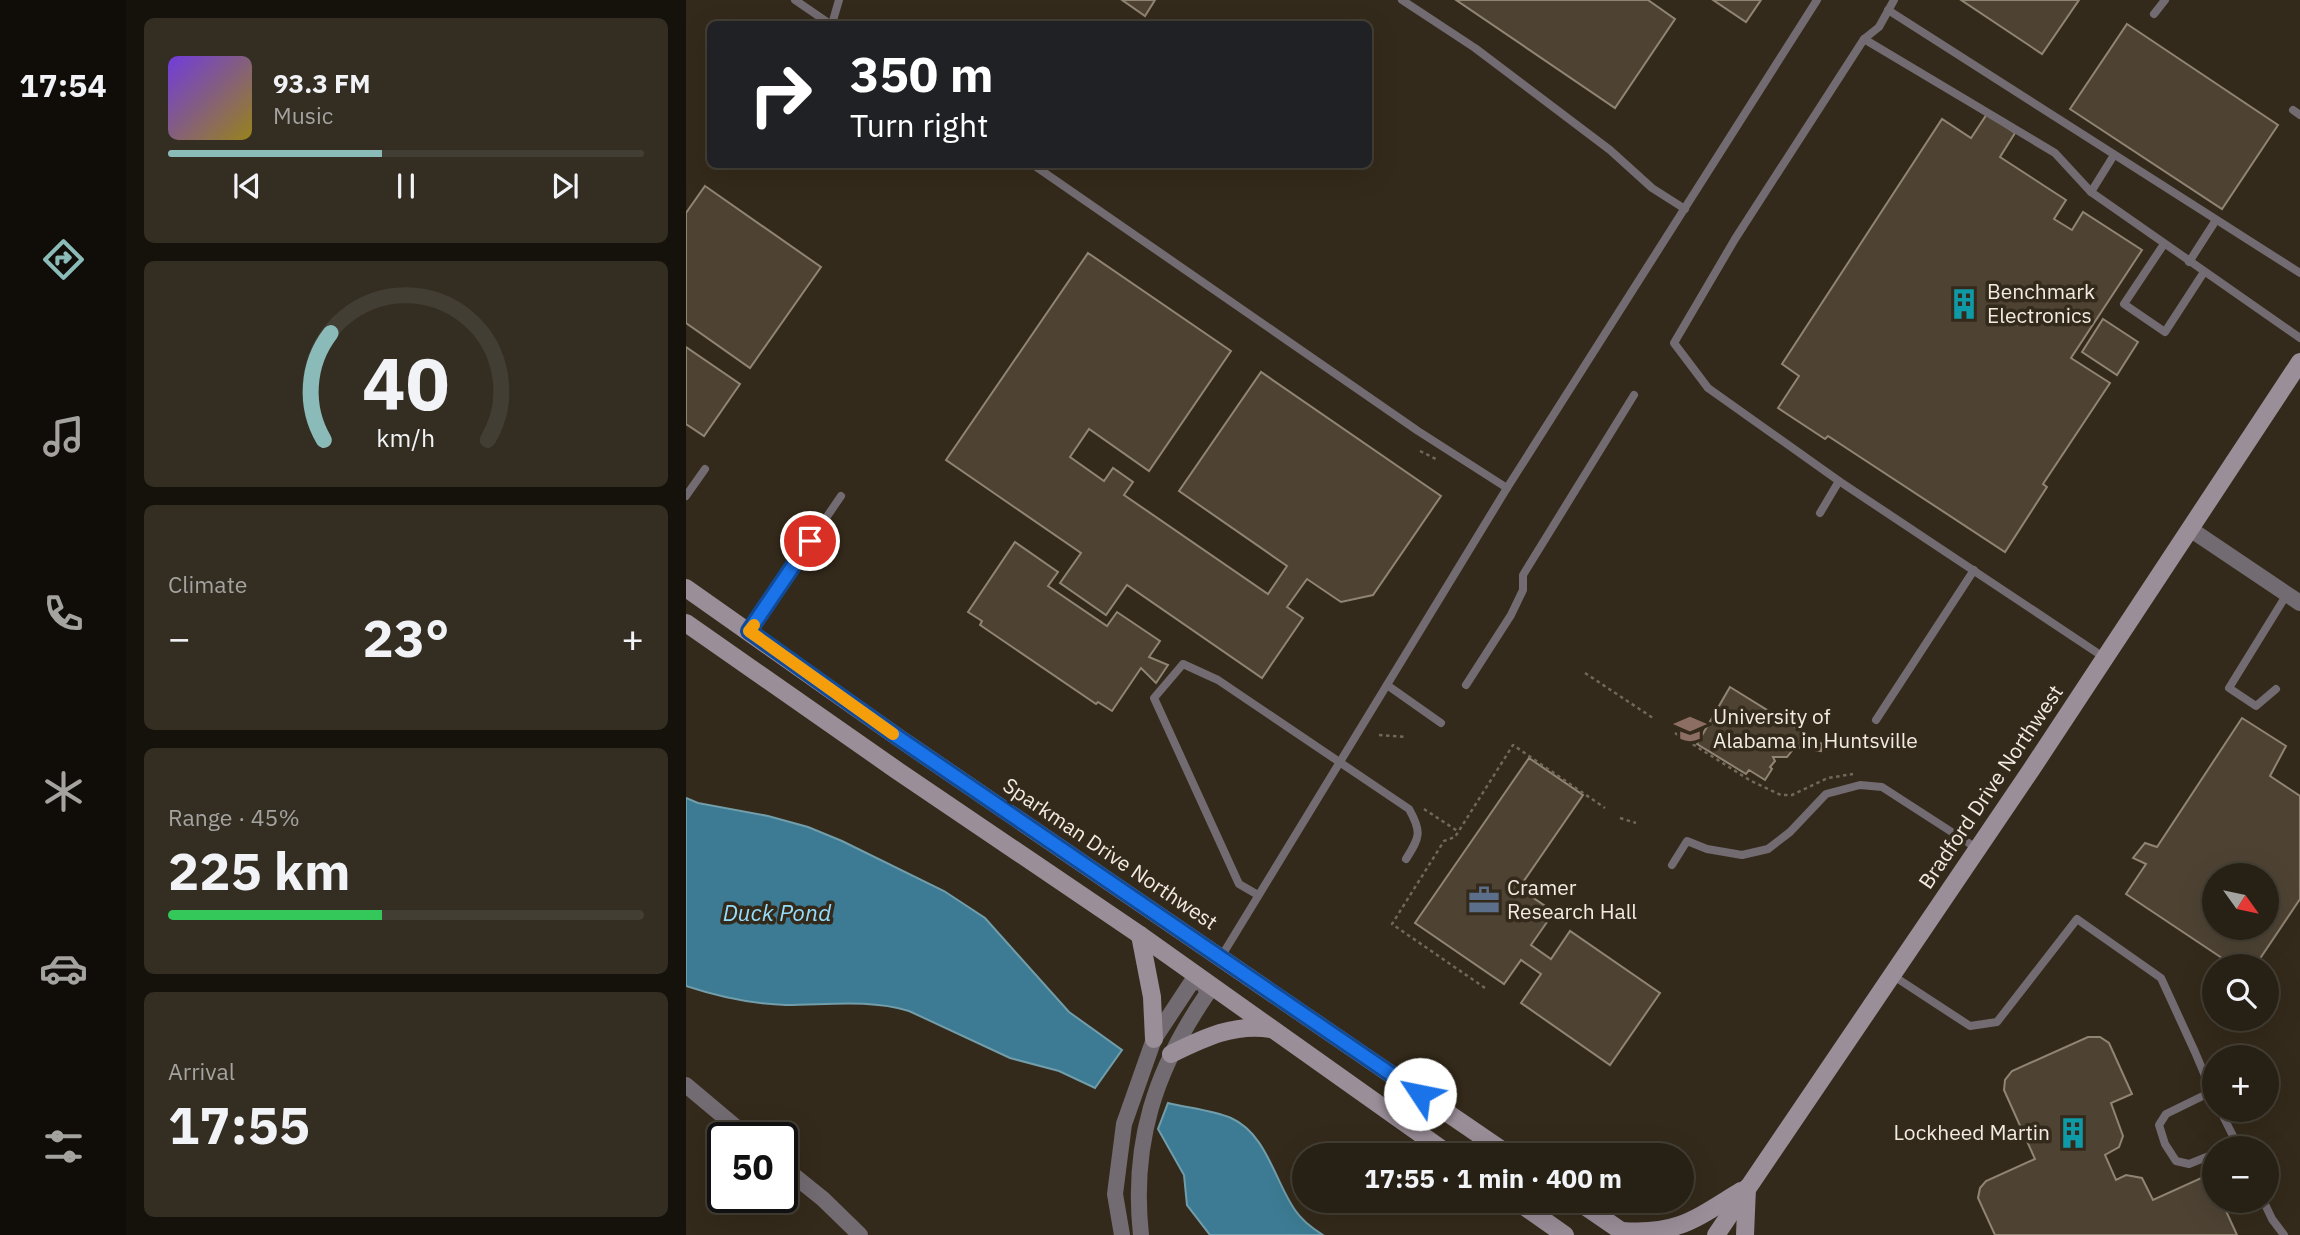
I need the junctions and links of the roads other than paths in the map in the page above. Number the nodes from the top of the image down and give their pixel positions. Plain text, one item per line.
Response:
1 (795, 0) edge
2 (839, 0) edge
3 (1402, 0) edge
4 (1817, 0) edge
5 (1894, 0) edge
6 (2165, 0) edge
7 (1888, 10) junction
8 (2154, 15) dead end
9 (826, 21) edge
10 (832, 21) edge
11 (1864, 39) junction
12 (2114, 155) junction
13 (1038, 168) edge
14 (2091, 192) junction
15 (1685, 209) junction
16 (2216, 220) junction
17 (2164, 244) junction
18 (2189, 262) junction
19 (2204, 272) junction
20 (2300, 273) edge
21 (2300, 338) edge
22 (2300, 362) edge
23 (1634, 395) dead end
24 (705, 470) dead end
25 (1839, 481) junction
26 (1507, 488) junction
27 (686, 496) edge
28 (841, 496) dead end
29 (1819, 513) dead end
30 (2190, 529) junction
31 (1974, 570) junction
32 (686, 588) edge
33 (2294, 599) edge
34 (686, 623) edge
35 (749, 631) junction
36 (2105, 658) junction
37 (1387, 685) junction
38 (1466, 685) dead end
39 (2276, 689) dead end
40 (1876, 720) dead end
41 (1441, 723) dead end
42 (1339, 764) junction
43 (1978, 849) junction
44 (1406, 859) dead end
45 (1672, 864) dead end
46 (1258, 895) junction
47 (1140, 935) junction
48 (1221, 957) junction
49 (1892, 975) junction
50 (1204, 981) junction
51 (1273, 1029) junction
52 (1154, 1038) junction
53 (1171, 1054) junction
54 (2202, 1069) edge
55 (686, 1085) edge
56 (2202, 1099) edge
57 (730, 1122) edge
58 (1433, 1143) edge
59 (1492, 1143) edge
60 (2202, 1159) edge
61 (798, 1179) edge
62 (1747, 1188) junction
63 (1534, 1213) edge
64 (1595, 1213) edge
65 (2269, 1213) edge
66 (1625, 1233) edge
67 (860, 1235) edge
68 (1122, 1235) edge
69 (1141, 1235) edge
70 (1565, 1235) edge
71 (1716, 1235) edge
72 (1745, 1235) edge
73 (2284, 1235) edge

1 - 9 lane
2 - 10 lane
3 - 15 lane
4 - 15 lane
5 - 7 lane
6 - 8 lane
7 - 11 lane
7 - 12 lane
11 - 14 lane
11 - 25 lane
12 - 14 lane
12 - 16 lane
13 - 26 lane
14 - 17 lane
15 - 26 lane
16 - 18 lane
16 - 20 lane
17 - 18 lane
17 - 19 lane
18 - 19 lane
19 - 21 lane
22 - 30 main road, Bradford Drive Northwest
23 - 38 lane
24 - 27 lane
25 - 29 lane
25 - 31 lane
26 - 37 lane
28 - 35 lane
30 - 33 street
30 - 36 main road, Bradford Drive Northwest
31 - 36 lane
31 - 40 lane
32 - 35 main road, Sparkman Drive Northwest
33 - 39 lane
34 - 47 main road
35 - 48 main road, Sparkman Drive Northwest
36 - 43 main road, Bradford Drive Northwest
37 - 41 lane
37 - 42 lane
42 - 44 lane
42 - 46 lane
42 - 46 lane
43 - 45 lane
43 - 49 main road, Bradford Drive Northwest
46 - 48 lane
47 - 50 main road
47 - 52 main road
48 - 50 street
48 - 59 main road, Sparkman Drive Northwest
49 - 54 lane
49 - 62 main road, Bradford Drive Northwest
50 - 51 main road
50 - 52 street
50 - 53 street
51 - 53 main road
51 - 58 main road
52 - 68 street
53 - 69 street
55 - 57 street
56 - 60 lane
61 - 67 street
62 - 66 main road
62 - 71 main road, Bradford Drive Northwest
62 - 72 main road
63 - 70 main road
64 - 66 main road
65 - 73 lane

